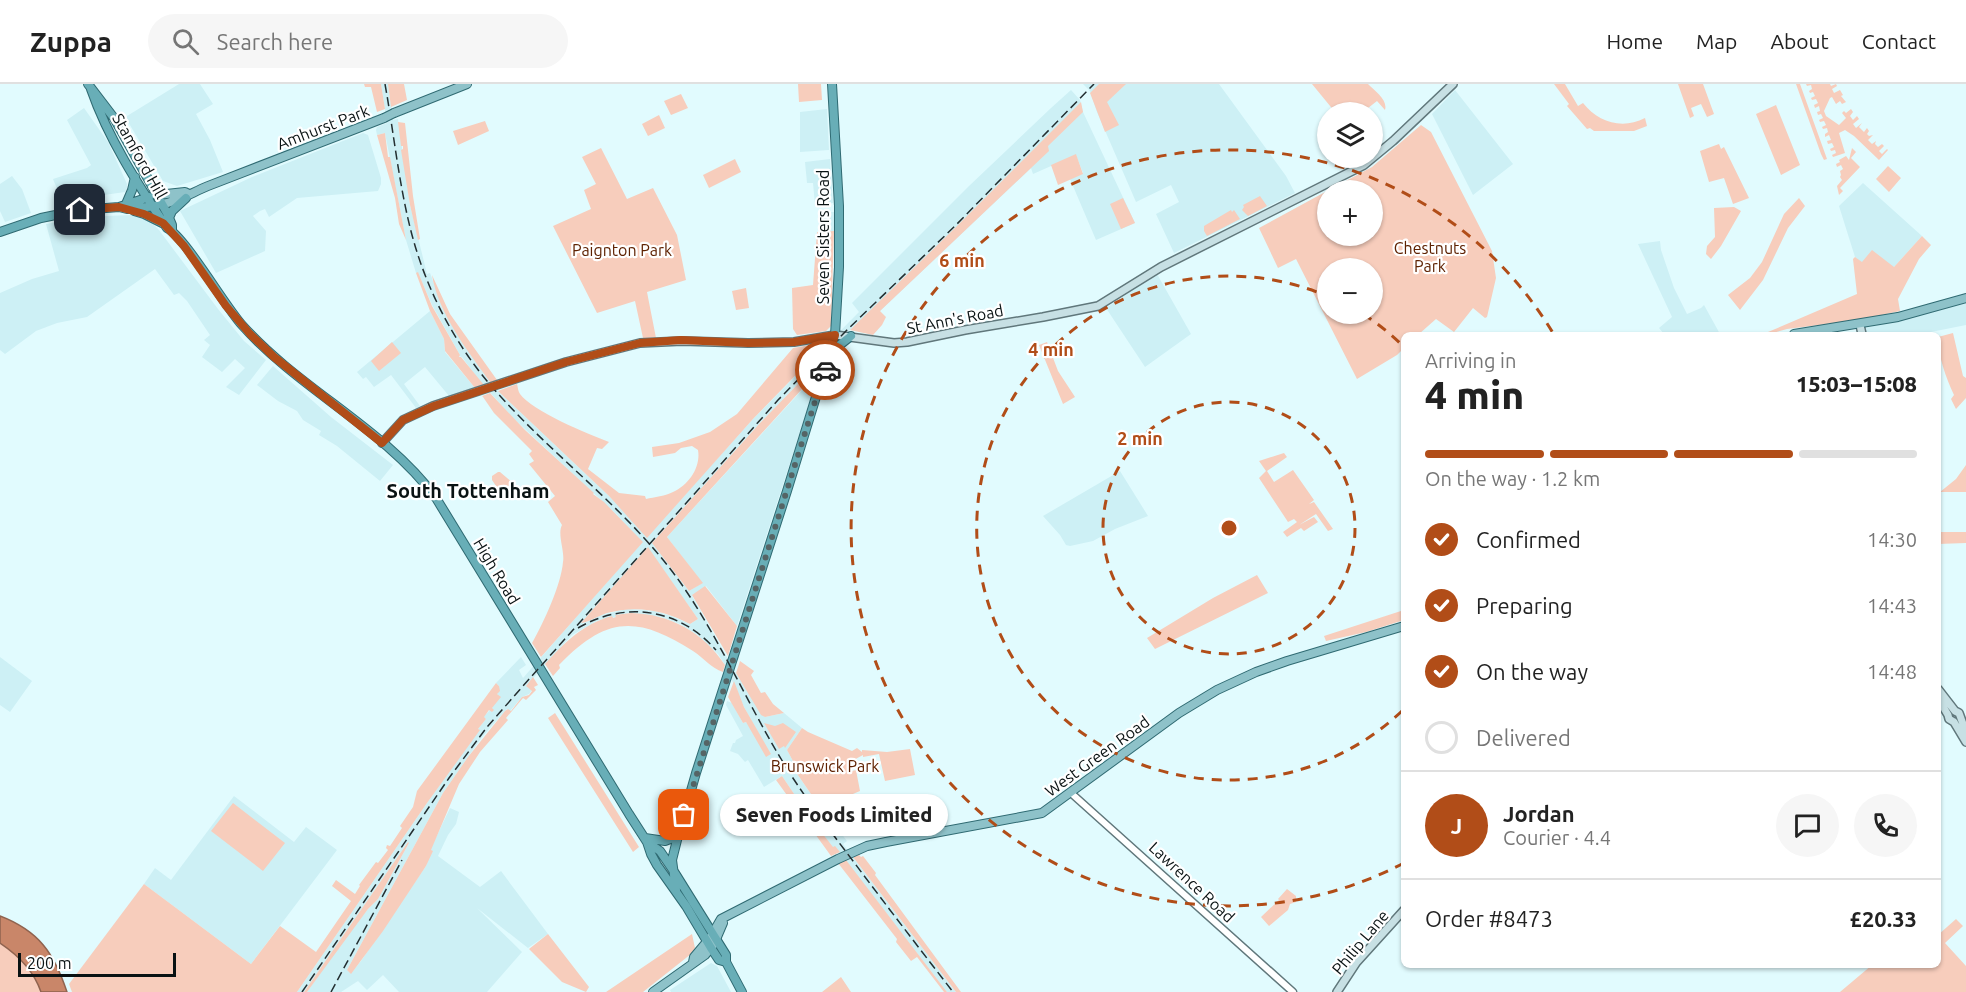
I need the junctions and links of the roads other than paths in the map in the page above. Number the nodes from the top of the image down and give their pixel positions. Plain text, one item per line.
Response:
1 (467, 84) edge
2 (832, 84) edge
3 (1453, 84) edge
4 (90, 86) edge
5 (128, 144) junction
6 (119, 149) junction
7 (135, 177) junction
8 (157, 195) junction
9 (188, 196) junction
10 (147, 198) junction
11 (162, 204) junction
12 (153, 206) junction
13 (124, 207) junction
14 (166, 221) junction
15 (0, 232) edge
16 (1966, 298) edge
17 (1860, 325) junction
18 (1809, 332) edge
19 (1862, 332) edge
20 (835, 335) junction
21 (851, 336) junction
22 (831, 352) junction
23 (274, 357) joint
24 (382, 443) junction
25 (1401, 627) edge
26 (1941, 694) edge
27 (1941, 701) edge
28 (1954, 716) junction
29 (1966, 732) edge
30 (1966, 742) edge
31 (1071, 793) junction
32 (678, 836) junction
33 (645, 840) junction
34 (673, 870) junction
35 (676, 890) junction
36 (1401, 913) edge
37 (714, 935) junction
38 (709, 945) junction
39 (726, 962) junction
40 (652, 992) edge
41 (742, 992) edge
42 (1293, 992) edge
43 (1337, 992) edge

1 - 9 main road, Amhurst Park, bridge
2 - 20 highway, Seven Sisters Road
3 - 21 main road, St Ann's Road
4 - 5 highway, Stamford Hill
4 - 6 highway, Stamford Hill
5 - 6 highway
5 - 8 highway, Stamford Hill
6 - 7 highway, Stamford Hill
7 - 10 highway, Stamford Hill
7 - 13 highway
8 - 9 main road, Amhurst Park
8 - 10 highway
8 - 11 highway, Stamford Hill
9 - 11 main road, Amhurst Park
9 - 14 highway
10 - 12 highway, Stamford Hill
10 - 13 highway
11 - 12 highway
11 - 14 highway, Stamford Hill
12 - 13 highway
12 - 14 highway, Stamford Hill
13 - 14 highway
13 - 15 highway
14 - 23 highway, Stamford Hill
16 - 17 main road
17 - 18 main road
17 - 19 main road
20 - 21 main road, St Ann's Road
20 - 22 highway, Seven Sisters Road
20 - 24 main road, St Ann's Road
21 - 22 highway
22 - 32 highway, Seven Sisters Road
23 - 24 highway, High Road
24 - 33 highway, High Road
25 - 31 main road, West Green Road
26 - 28 main road
27 - 28 main road
28 - 29 main road
28 - 30 main road
31 - 37 main road, West Green Road
31 - 42 street, Lawrence Road
32 - 33 highway
32 - 34 highway, Seven Sisters Road
33 - 34 highway
33 - 35 highway
34 - 35 highway
34 - 37 highway
35 - 38 highway
36 - 43 main road, Philip Lane
37 - 38 main road, West Green Road
37 - 39 highway
38 - 39 highway
38 - 40 main road
39 - 41 highway

